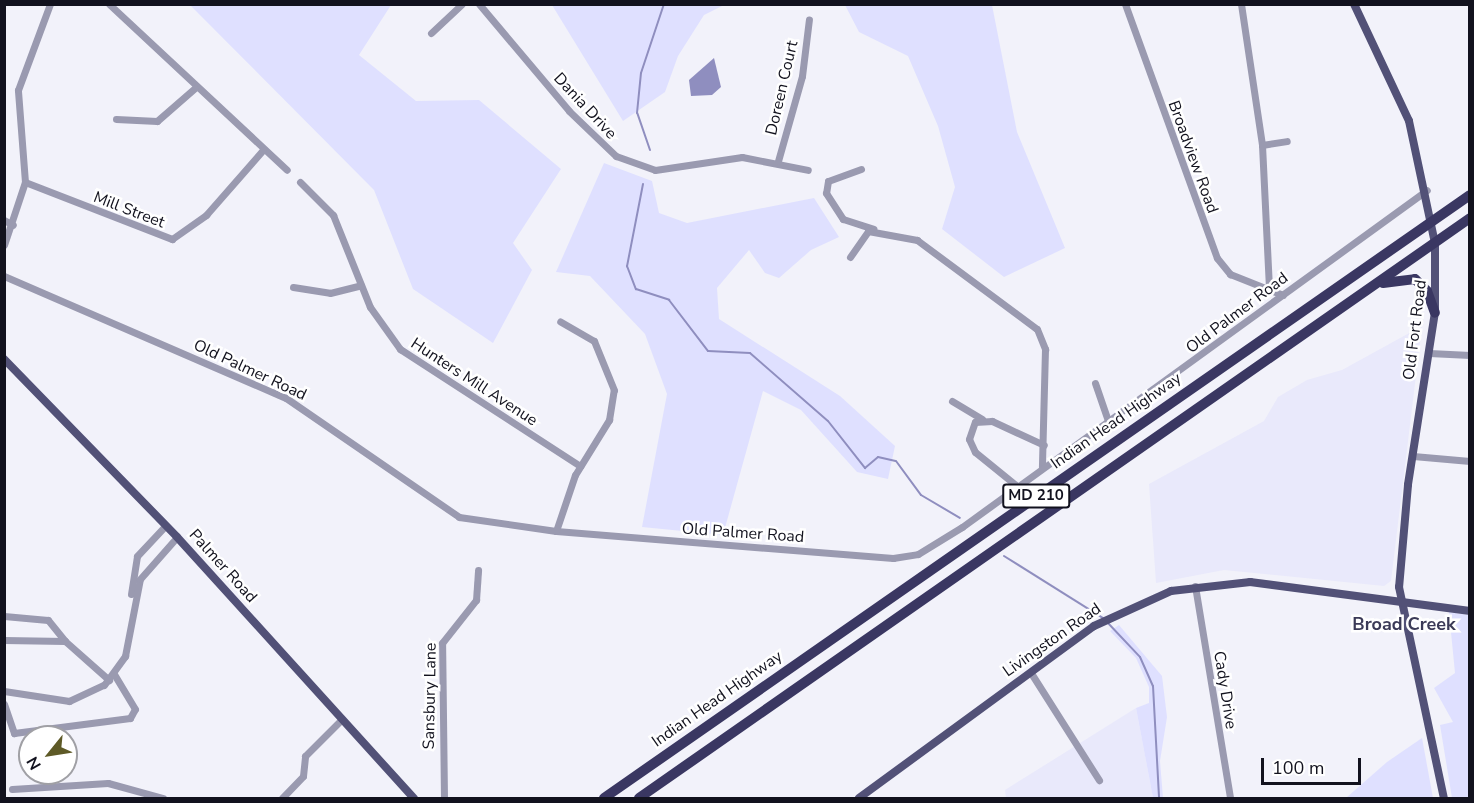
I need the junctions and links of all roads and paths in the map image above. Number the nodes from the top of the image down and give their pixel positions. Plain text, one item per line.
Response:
1 (50, 4) edge
2 (109, 4) edge
3 (462, 4) edge
4 (479, 4) edge
5 (1125, 4) edge
6 (1240, 4) edge
7 (1354, 4) edge
8 (809, 19) dead end
9 (431, 33) dead end
10 (195, 88) junction
11 (116, 119) dead end
12 (1287, 141) dead end
13 (1262, 145) junction
14 (263, 150) junction
15 (778, 161) junction
16 (861, 169) dead end
17 (287, 170) dead end
18 (808, 170) dead end
19 (25, 182) junction
20 (300, 182) dead end
21 (1427, 190) junction
22 (1470, 195) edge
23 (1470, 218) edge
24 (4, 220) edge
25 (1432, 220) junction
26 (13, 225) junction
27 (873, 230) junction
28 (1436, 243) junction
29 (4, 245) edge
30 (850, 257) dead end
31 (4, 276) edge
32 (361, 285) junction
33 (293, 287) dead end
34 (1269, 290) junction
35 (1283, 295) junction
36 (1356, 296) junction
37 (1435, 313) junction
38 (560, 321) dead end
39 (1429, 352) junction
40 (1470, 356) edge
41 (4, 359) edge
42 (1095, 383) dead end
43 (952, 401) dead end
44 (982, 419) junction
45 (1108, 420) junction
46 (1044, 445) junction
47 (1413, 456) junction
48 (1470, 461) edge
49 (580, 466) junction
50 (1042, 467) junction
51 (1017, 486) junction
52 (166, 525) junction
53 (556, 531) junction
54 (177, 537) junction
55 (477, 570) dead end
56 (1195, 586) junction
57 (131, 601) junction
58 (1402, 602) junction
59 (1470, 611) edge
60 (4, 616) edge
61 (4, 640) edge
62 (65, 641) junction
63 (1031, 673) junction
64 (112, 677) junction
65 (4, 691) edge
66 (4, 704) edge
67 (342, 719) junction
68 (1099, 780) dead end
69 (12, 789) dead end
70 (163, 798) edge
71 (282, 798) edge
72 (414, 798) edge
73 (444, 798) edge
74 (604, 798) edge
75 (639, 798) edge
76 (859, 798) edge
77 (1230, 798) edge
78 (1444, 798) edge

1 - 19 street
2 - 10 street
3 - 9 street
4 - 15 street, Dania Drive
5 - 34 street, Broadview Road
6 - 13 street
7 - 21 main road, Old Fort Road
8 - 15 street, Doreen Court
10 - 11 street
10 - 14 street
12 - 13 street
13 - 34 street
14 - 17 street
14 - 19 street, Mill Street
15 - 18 street, Dania Drive
16 - 27 street
19 - 26 street
20 - 32 street, Hunters Mill Avenue
21 - 25 main road, Old Fort Road
21 - 35 street, Old Palmer Road
22 - 25 highway, Indian Head Highway / MD 210
23 - 28 highway, Indian Head Highway / MD 210
24 - 26 street
25 - 28 main road, Old Fort Road
25 - 74 highway, Indian Head Highway / MD 210
26 - 29 street
27 - 30 street
27 - 46 street
28 - 36 highway, Indian Head Highway / MD 210
28 - 37 main road, Old Fort Road
31 - 53 street, Old Palmer Road
32 - 33 street
32 - 49 street, Hunters Mill Avenue
34 - 35 street, Broadview Road
35 - 45 street, Old Palmer Road
36 - 37 highway
36 - 75 highway, Indian Head Highway / MD 210
37 - 39 main road, Old Fort Road
38 - 49 street
39 - 40 street
39 - 47 main road, Old Fort Road
41 - 52 main road, Palmer Road
42 - 45 street
43 - 44 street
44 - 46 street
44 - 51 street
45 - 50 street, Old Palmer Road
46 - 50 street
47 - 48 street
47 - 58 main road, Old Fort Road
49 - 53 street
50 - 51 street, Old Palmer Road
51 - 53 street, Old Palmer Road
52 - 54 main road, Palmer Road
52 - 57 street
54 - 57 street
54 - 67 main road, Palmer Road
55 - 73 street, Sansbury Lane
56 - 58 main road, Livingston Road
56 - 63 main road, Livingston Road
56 - 77 street, Cady Drive
57 - 64 street
58 - 59 main road, Livingston Road
58 - 78 main road, Old Fort Road
60 - 62 street
61 - 62 street
62 - 64 street
63 - 68 street
63 - 76 main road, Livingston Road
64 - 65 street
64 - 66 street
67 - 71 street
67 - 72 main road, Palmer Road
69 - 70 street

